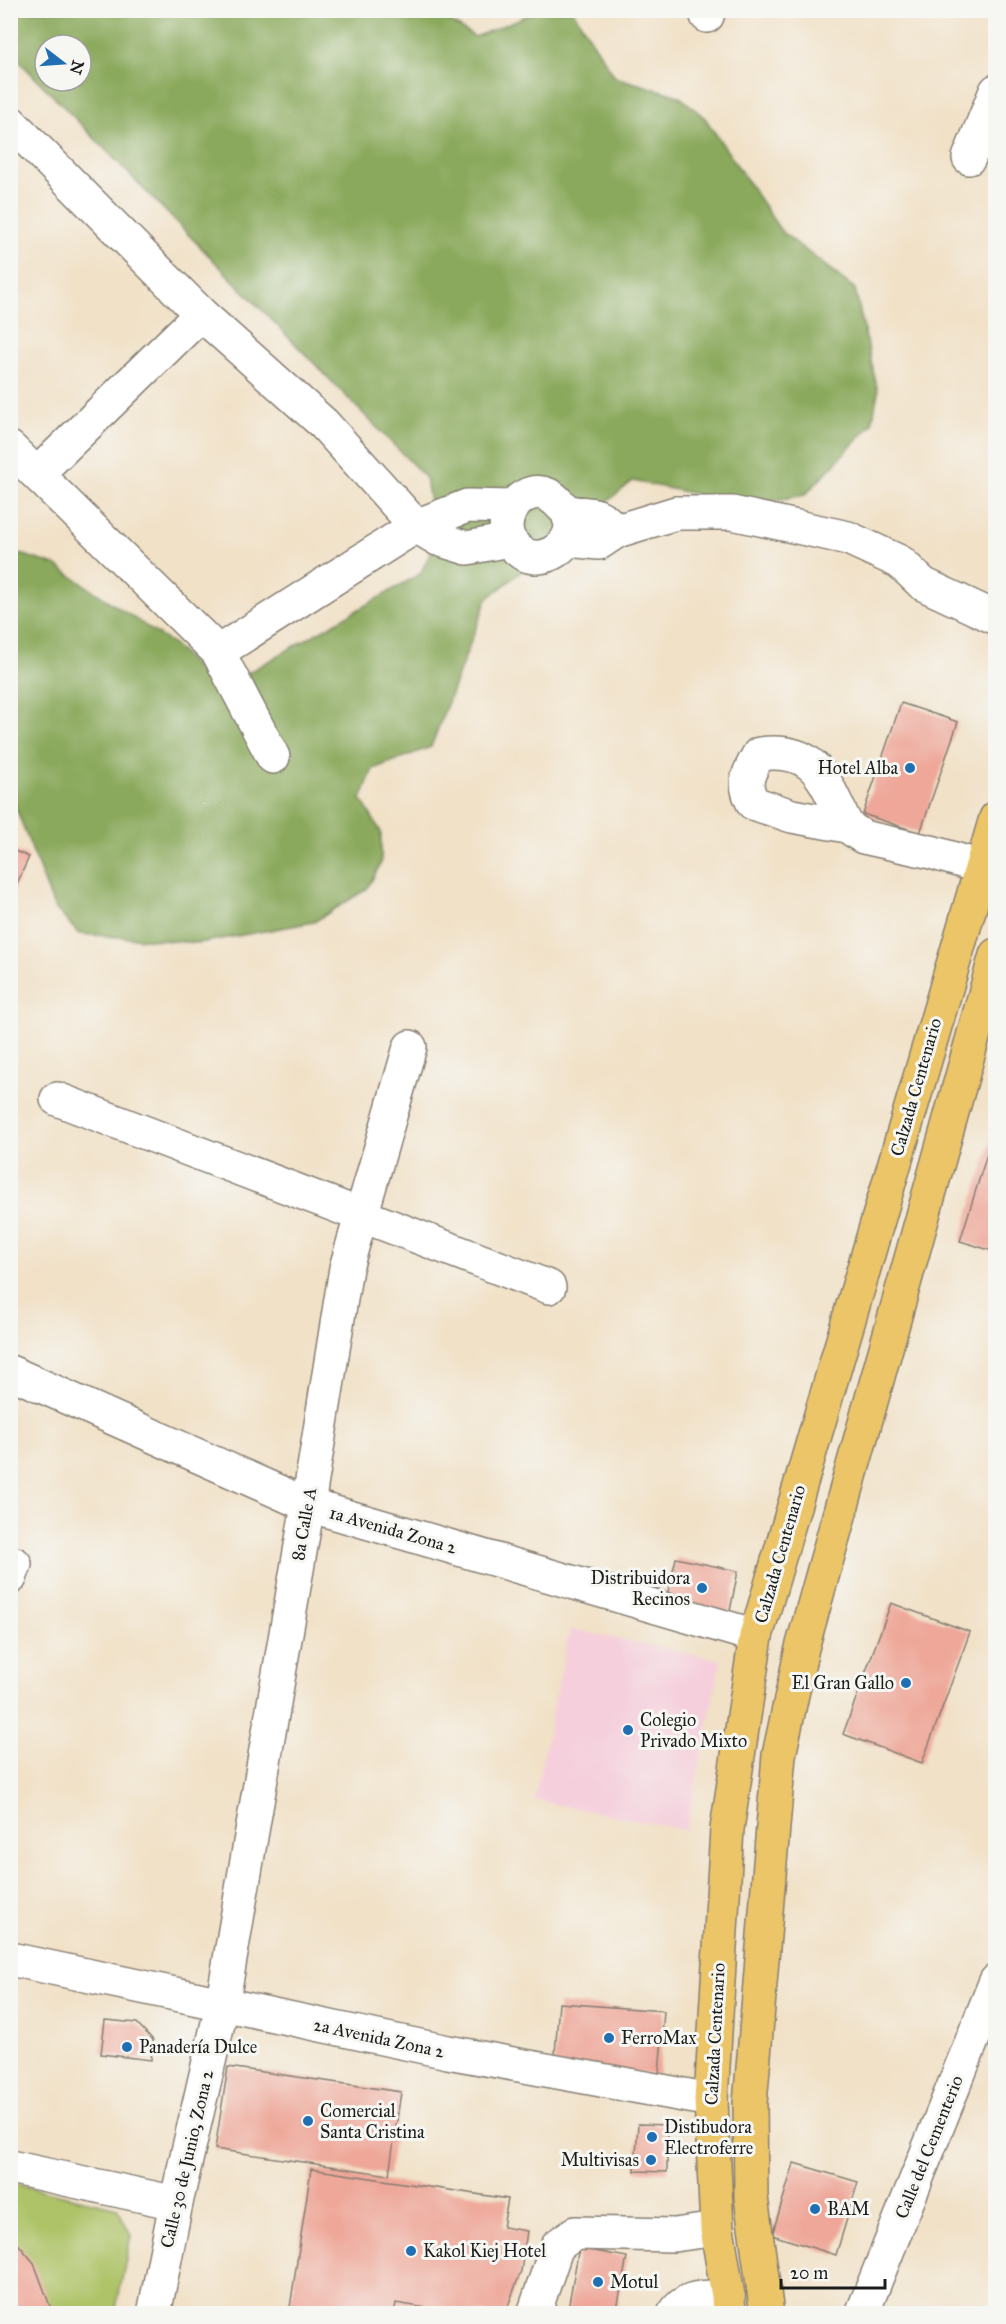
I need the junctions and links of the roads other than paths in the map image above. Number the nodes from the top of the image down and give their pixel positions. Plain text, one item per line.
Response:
1 (996, 91) edge
2 (10, 122) edge
3 (969, 158) dead end
4 (201, 314) junction
5 (10, 448) edge
6 (37, 474) junction
7 (512, 507) junction
8 (567, 525) junction
9 (416, 526) junction
10 (509, 540) junction
11 (987, 607) edge
12 (218, 652) junction
13 (273, 757) dead end
14 (996, 818) edge
15 (847, 826) dead end
16 (981, 867) junction
17 (996, 956) edge
18 (410, 1047) dead end
19 (57, 1099) dead end
20 (362, 1215) junction
21 (549, 1287) dead end
22 (10, 1372) edge
23 (308, 1505) junction
24 (756, 1635) junction
25 (10, 1959) edge
26 (996, 1981) edge
27 (222, 2006) junction
28 (711, 2100) junction
29 (750, 2104) junction
30 (10, 2167) edge
31 (176, 2203) junction
32 (717, 2229) junction
33 (729, 2305) edge
34 (154, 2313) edge
35 (534, 2313) edge
36 (674, 2313) edge
37 (767, 2313) edge
38 (862, 2313) edge

1 - 3 street
2 - 4 street
4 - 6 street
4 - 9 street
5 - 6 street
6 - 12 street
7 - 8 street
7 - 9 street
7 - 10 street
8 - 10 street
8 - 11 street
9 - 10 street
9 - 12 street
12 - 13 street
14 - 16 main road, Calzada Centenario
15 - 16 street
16 - 24 main road, Calzada Centenario
17 - 29 main road
18 - 20 street, 8a Calle A
19 - 20 street
20 - 21 street
20 - 23 street, 8a Calle A
22 - 23 street, 1a Avenida Zona 2
23 - 24 street, 1a Avenida Zona 2
23 - 27 street, 8a Calle A
24 - 28 main road, Calzada Centenario
25 - 27 street, 2a Avenida Zona 2
26 - 38 street, Calle del Cementerio
27 - 28 street, 2a Avenida Zona 2
27 - 31 street, Calle 30 de Junio, Zona 2
28 - 29 main road, 2a Avenida Zona 2
28 - 32 main road, Calzada Centenario
29 - 37 main road
30 - 31 street
31 - 34 street, Calle 30 de Junio, Zona 2
32 - 33 main road, Calzada Centenario
32 - 35 street
33 - 36 street

